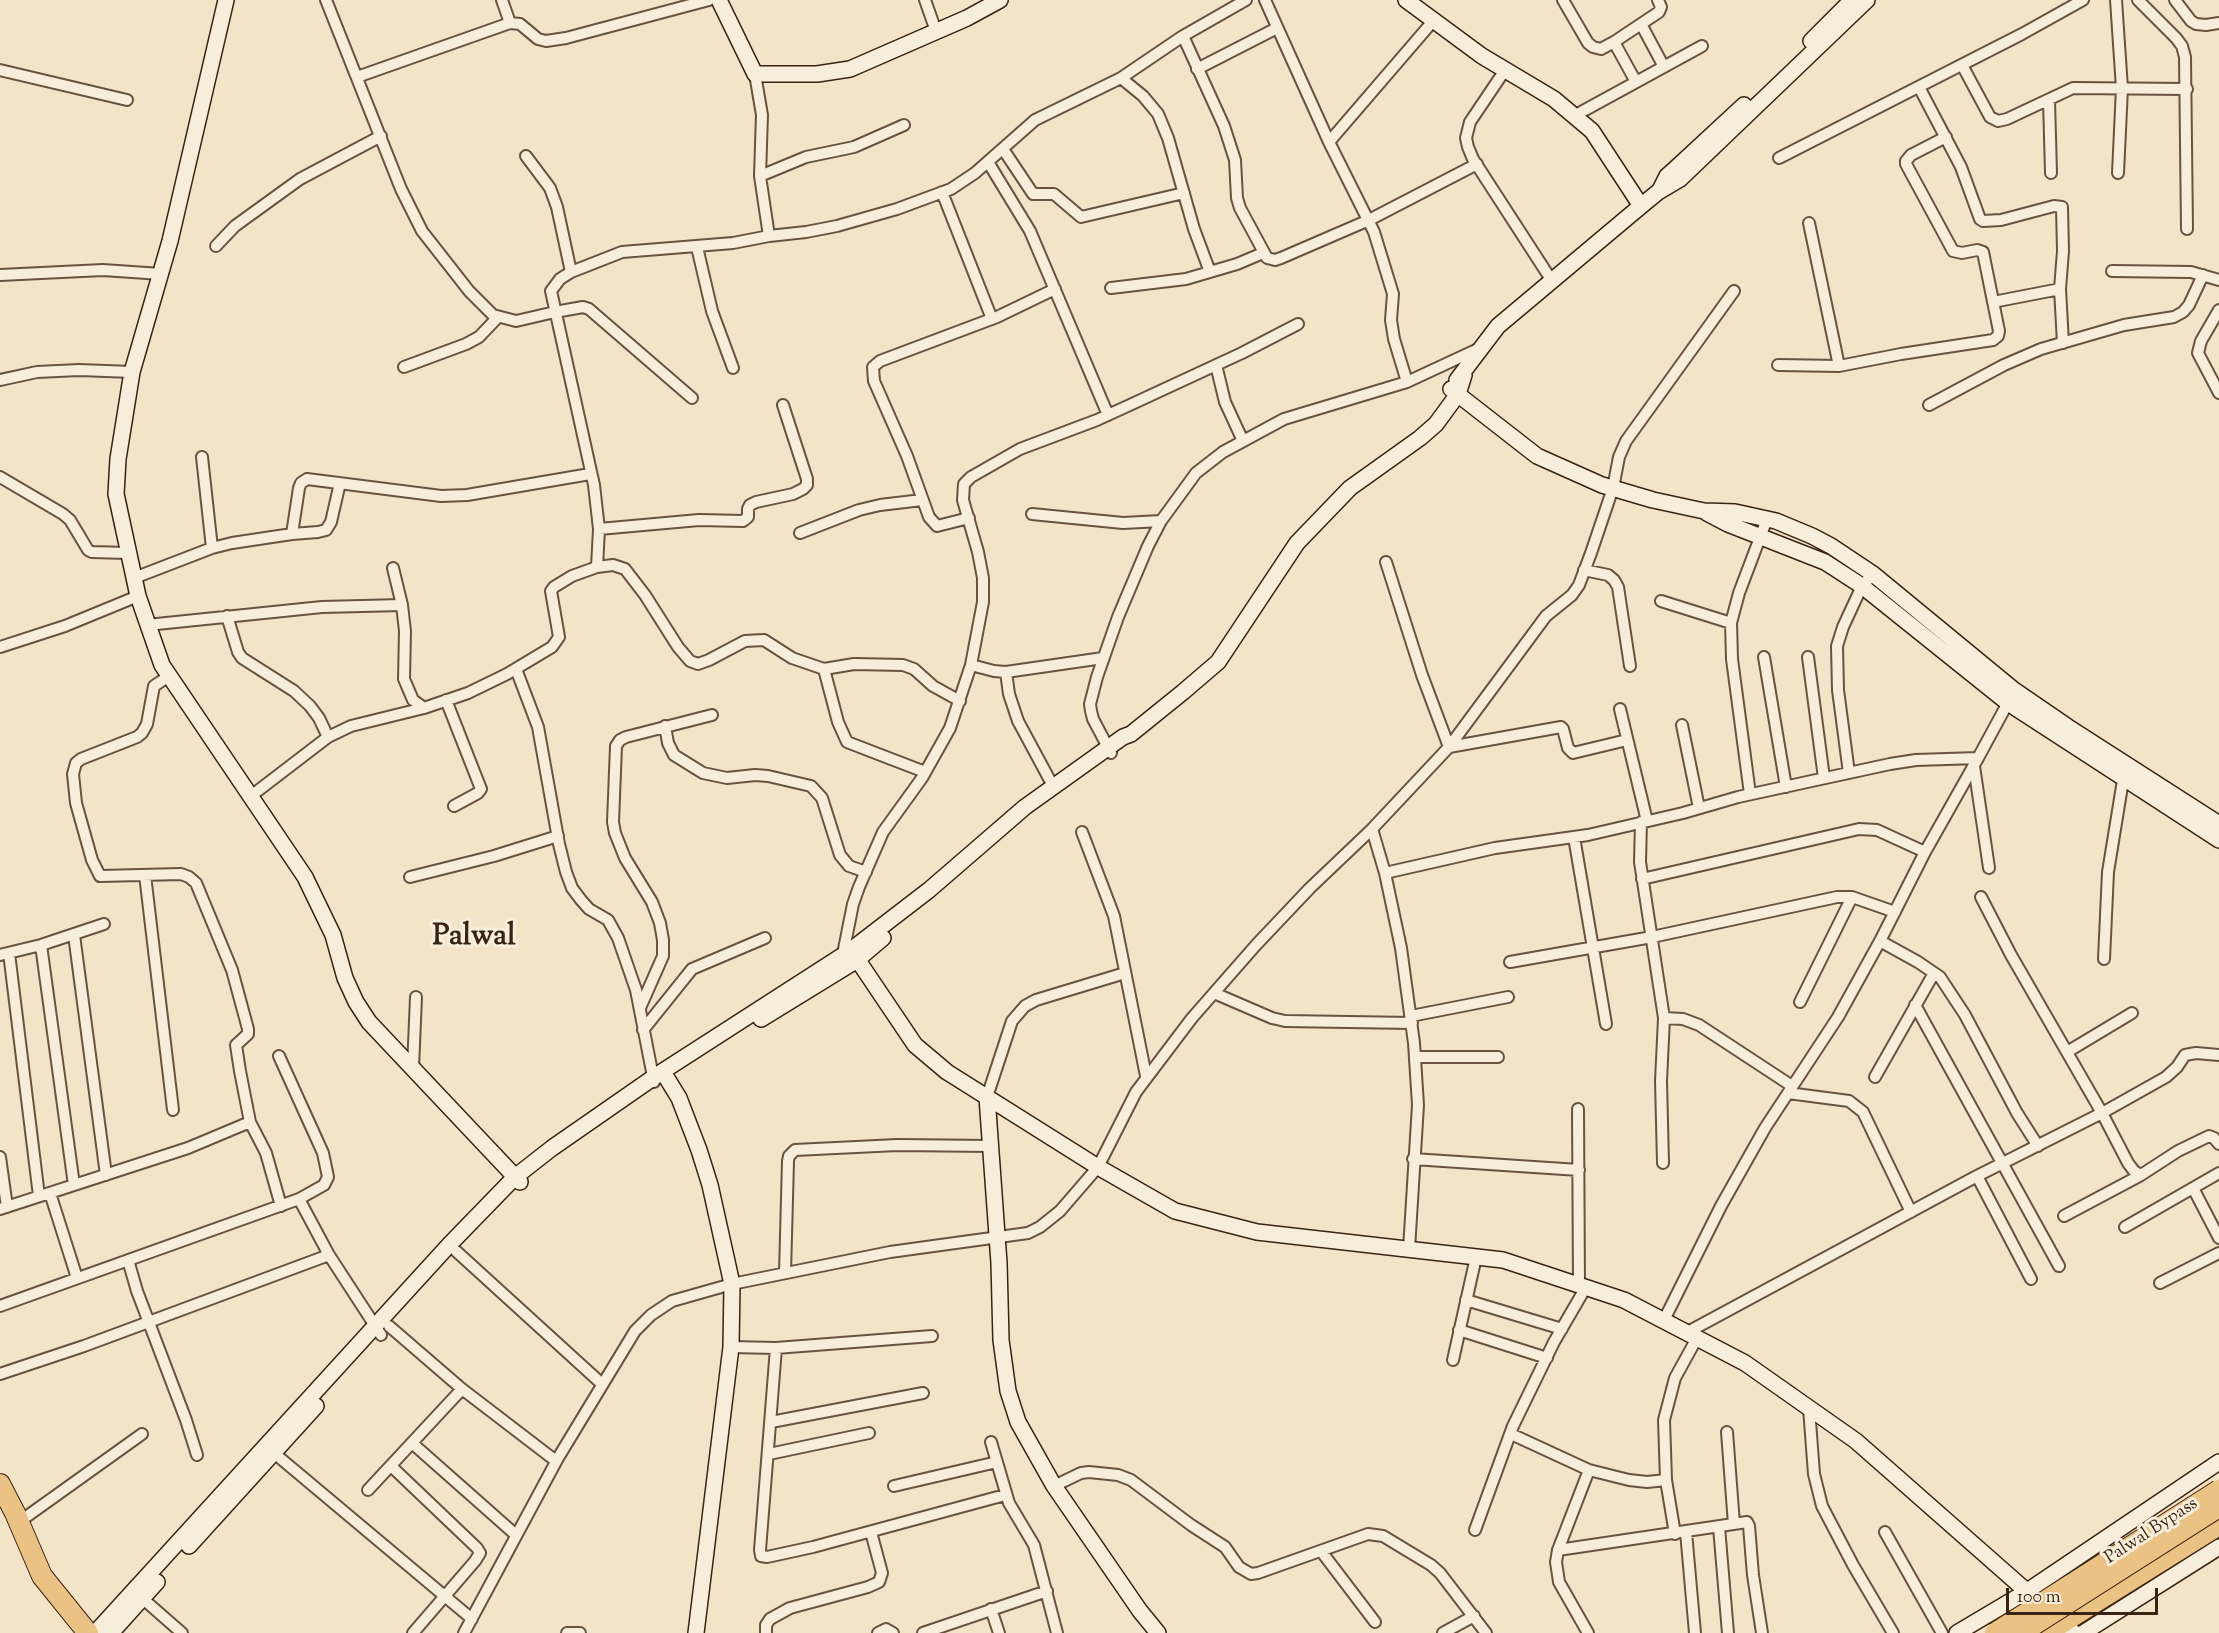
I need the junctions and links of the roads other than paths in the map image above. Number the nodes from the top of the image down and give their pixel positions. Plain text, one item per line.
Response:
1 (226, 0) edge
2 (326, 0) edge
3 (502, 0) edge
4 (709, 0) edge
5 (719, 0) edge
6 (925, 0) edge
7 (1000, 0) edge
8 (1246, 0) edge
9 (1265, 0) edge
10 (1406, 0) edge
11 (1563, 0) edge
12 (1658, 0) edge
13 (1852, 0) edge
14 (1867, 0) edge
15 (2083, 0) edge
16 (2116, 0) edge
17 (2138, 0) edge
18 (2175, 0) edge
19 (1434, 20) junction
20 (510, 23) junction
21 (2219, 23) edge
22 (1641, 24) junction
23 (1277, 28) junction
24 (936, 31) junction
25 (1183, 36) junction
26 (1614, 42) junction
27 (1702, 46) dead end
28 (1962, 65) junction
29 (1664, 67) junction
30 (1197, 69) junction
31 (0, 70) edge
32 (1505, 70) junction
33 (755, 74) junction
34 (357, 76) junction
35 (1121, 78) junction
36 (1636, 82) junction
37 (1919, 87) junction
38 (2122, 88) junction
39 (2187, 88) junction
40 (128, 100) dead end
41 (2049, 100) junction
42 (1574, 116) junction
43 (904, 125) dead end
44 (381, 136) junction
45 (1946, 137) junction
46 (1329, 142) junction
47 (1003, 149) junction
48 (526, 156) dead end
49 (1779, 158) dead end
50 (988, 162) junction
51 (1477, 164) junction
52 (2051, 173) dead end
53 (2118, 173) dead end
54 (760, 176) junction
55 (942, 192) junction
56 (1658, 192) junction
57 (1184, 193) junction
58 (1641, 206) junction
59 (1369, 220) junction
60 (1809, 223) dead end
61 (2187, 229) dead end
62 (769, 236) junction
63 (216, 246) dead end
64 (697, 247) junction
65 (1263, 254) junction
66 (2112, 271) dead end
67 (571, 272) junction
68 (1210, 272) junction
69 (161, 274) junction
70 (0, 275) edge
71 (2203, 275) junction
72 (2219, 280) edge
73 (1552, 281) junction
74 (1112, 288) dead end
75 (1055, 289) junction
76 (2060, 290) junction
77 (1734, 291) dead end
78 (1993, 302) junction
79 (2219, 310) edge
80 (555, 312) junction
81 (498, 317) junction
82 (992, 319) junction
83 (1298, 324) dead end
84 (2063, 343) junction
85 (1481, 348) junction
86 (1216, 365) junction
87 (1778, 365) dead end
88 (1839, 366) junction
89 (404, 367) dead end
90 (733, 368) dead end
91 (132, 372) junction
92 (0, 380) edge
93 (1407, 382) junction
94 (1455, 391) junction
95 (2219, 393) edge
96 (692, 398) dead end
97 (783, 405) dead end
98 (1929, 405) dead end
99 (1108, 415) junction
100 (1243, 441) junction
101 (202, 457) dead end
102 (590, 474) junction
103 (0, 477) edge
104 (340, 483) junction
105 (1613, 488) junction
106 (922, 500) junction
107 (1704, 511) junction
108 (1032, 514) dead end
109 (969, 518) junction
110 (1767, 519) junction
111 (1161, 521) junction
112 (599, 529) junction
113 (800, 533) dead end
114 (292, 534) junction
115 (1761, 537) junction
116 (212, 548) junction
117 (127, 552) junction
118 (1386, 562) dead end
119 (597, 567) junction
120 (393, 568) dead end
121 (1584, 570) junction
122 (1873, 574) junction
123 (134, 578) junction
124 (1862, 586) junction
125 (138, 596) junction
126 (1661, 601) dead end
127 (402, 605) junction
128 (227, 616) junction
129 (1731, 623) junction
130 (147, 625) junction
131 (0, 647) edge
132 (1764, 657) dead end
133 (1808, 657) dead end
134 (1103, 658) junction
135 (971, 665) junction
136 (1630, 666) dead end
137 (516, 669) junction
138 (824, 669) junction
139 (1006, 672) junction
140 (169, 676) junction
141 (2011, 696) junction
142 (446, 700) junction
143 (960, 701) junction
144 (424, 708) junction
145 (1620, 709) dead end
146 (712, 715) dead end
147 (1682, 725) dead end
148 (665, 726) junction
149 (328, 737) junction
150 (1627, 740) junction
151 (1449, 747) junction
152 (1109, 751) junction
153 (1976, 762) junction
154 (2125, 771) junction
155 (925, 772) junction
156 (1849, 773) junction
157 (1824, 778) junction
158 (1053, 786) junction
159 (1785, 787) junction
160 (1750, 794) junction
161 (251, 796) junction
162 (454, 806) dead end
163 (1699, 808) junction
164 (1644, 821) junction
165 (2215, 826) edge
166 (1372, 829) junction
167 (1082, 832) dead end
168 (558, 836) junction
169 (1574, 837) junction
170 (1925, 852) junction
171 (1989, 868) dead end
172 (866, 872) junction
173 (1385, 873) junction
174 (146, 875) junction
175 (410, 877) dead end
176 (1642, 879) junction
177 (1852, 897) junction
178 (1981, 897) dead end
179 (1895, 912) junction
180 (104, 924) dead end
181 (74, 935) junction
182 (765, 938) dead end
183 (1652, 938) junction
184 (1880, 941) junction
185 (40, 945) junction
186 (1593, 947) junction
187 (4, 954) edge
188 (848, 959) junction
189 (2103, 959) dead end
190 (1510, 962) dead end
191 (1125, 973) junction
192 (1934, 973) junction
193 (1214, 993) junction
194 (1508, 996) dead end
195 (416, 997) dead end
196 (1800, 1002) dead end
197 (1916, 1005) junction
198 (640, 1008) junction
199 (2132, 1013) dead end
200 (1664, 1018) junction
201 (1412, 1019) junction
202 (1606, 1024) dead end
203 (643, 1030) junction
204 (2067, 1052) junction
205 (2219, 1055) edge
206 (279, 1056) dead end
207 (1416, 1057) junction
208 (1498, 1057) dead end
209 (413, 1068) junction
210 (1146, 1076) junction
211 (1875, 1077) dead end
212 (659, 1078) junction
213 (1790, 1089) junction
214 (987, 1097) junction
215 (1578, 1109) dead end
216 (173, 1110) dead end
217 (2102, 1113) junction
218 (250, 1122) junction
219 (2219, 1143) edge
220 (991, 1146) junction
221 (2038, 1146) junction
222 (0, 1157) edge
223 (1413, 1159) junction
224 (1663, 1163) dead end
225 (2004, 1163) junction
226 (1098, 1167) junction
227 (1579, 1170) junction
228 (2219, 1173) edge
229 (106, 1175) junction
230 (2141, 1175) junction
231 (1977, 1176) junction
232 (518, 1180) junction
233 (74, 1185) junction
234 (2193, 1188) junction
235 (50, 1193) junction
236 (39, 1196) junction
237 (299, 1199) junction
238 (280, 1206) junction
239 (4, 1208) edge
240 (1911, 1212) junction
241 (2064, 1215) dead end
242 (2125, 1227) dead end
243 (996, 1238) junction
244 (2219, 1238) edge
245 (1409, 1249) junction
246 (456, 1251) junction
247 (2219, 1253) edge
248 (329, 1256) junction
249 (1476, 1257) junction
250 (128, 1260) junction
251 (2059, 1266) dead end
252 (785, 1273) junction
253 (77, 1278) junction
254 (2031, 1279) dead end
255 (2160, 1283) dead end
256 (732, 1284) junction
257 (1583, 1286) junction
258 (1466, 1300) junction
259 (0, 1306) edge
260 (149, 1320) junction
261 (1664, 1320) junction
262 (381, 1329) junction
263 (1562, 1329) junction
264 (1460, 1330) junction
265 (932, 1336) dead end
266 (1692, 1336) junction
267 (731, 1347) junction
268 (776, 1348) junction
269 (1547, 1358) junction
270 (1453, 1360) dead end
271 (0, 1374) edge
272 (602, 1384) junction
273 (462, 1389) junction
274 (923, 1393) dead end
275 (1809, 1408) junction
276 (771, 1422) junction
277 (1727, 1432) dead end
278 (869, 1433) dead end
279 (142, 1434) dead end
280 (1510, 1434) junction
281 (991, 1442) dead end
282 (412, 1443) junction
283 (274, 1453) junction
284 (769, 1454) junction
285 (197, 1455) dead end
286 (556, 1461) junction
287 (997, 1462) junction
288 (2219, 1462) edge
289 (391, 1466) junction
290 (1588, 1470) junction
291 (1666, 1480) junction
292 (2219, 1482) edge
293 (0, 1484) edge
294 (894, 1486) dead end
295 (1054, 1486) junction
296 (368, 1490) dead end
297 (2219, 1490) edge
298 (1005, 1495) junction
299 (2219, 1507) edge
300 (19, 1522) junction
301 (1734, 1524) junction
302 (2219, 1525) edge
303 (1719, 1527) junction
304 (1475, 1530) dead end
305 (871, 1532) junction
306 (1686, 1532) junction
307 (1885, 1532) dead end
308 (1675, 1534) junction
309 (516, 1535) junction
310 (2219, 1547) edge
311 (1558, 1550) junction
312 (1321, 1551) junction
313 (1047, 1591) junction
314 (444, 1597) junction
315 (142, 1598) junction
316 (2034, 1599) junction
317 (992, 1610) junction
318 (1474, 1616) junction
319 (472, 1619) junction
320 (1375, 1622) dead end
321 (945, 1629) edge
322 (2060, 1630) edge
323 (88, 1633) edge
324 (95, 1633) edge
325 (111, 1633) edge
326 (182, 1633) edge
327 (413, 1633) edge
328 (464, 1633) edge
329 (567, 1633) edge
330 (580, 1633) edge
331 (696, 1633) edge
332 (766, 1633) edge
333 (878, 1633) edge
334 (893, 1633) edge
335 (923, 1633) edge
336 (999, 1633) edge
337 (1057, 1633) edge
338 (1158, 1633) edge
339 (1443, 1633) edge
340 (1486, 1633) edge
341 (1588, 1633) edge
342 (1695, 1633) edge
343 (1728, 1633) edge
344 (1762, 1633) edge
345 (1893, 1633) edge
346 (1942, 1633) edge
347 (1957, 1633) edge
348 (1981, 1633) edge
349 (1995, 1633) edge
350 (2021, 1633) edge
351 (2084, 1633) edge

1 - 69 street
2 - 34 street
3 - 20 street
4 - 20 street
5 - 33 street
6 - 24 street
7 - 24 street
8 - 25 street
9 - 23 street
10 - 19 street
11 - 26 street
12 - 22 street
13 - 56 street
14 - 56 street
15 - 28 street
16 - 38 street
17 - 39 street
18 - 21 street
19 - 32 street
19 - 46 street
20 - 34 street
22 - 26 street
22 - 29 street
23 - 30 street
23 - 46 street
24 - 33 street
25 - 30 street
25 - 35 street
26 - 36 street
27 - 29 street
28 - 37 street
28 - 41 street
29 - 36 street
30 - 65 street
31 - 40 street
32 - 42 street
32 - 51 street
33 - 54 street
34 - 44 street
35 - 47 street
35 - 57 street
36 - 42 street
37 - 45 street
37 - 49 street
38 - 39 street
38 - 41 street
38 - 53 street
39 - 61 street
41 - 52 street
42 - 58 street
43 - 54 street
44 - 63 street
44 - 81 street
45 - 76 street
45 - 78 street
46 - 59 street
47 - 50 street
47 - 57 street
48 - 67 street
50 - 55 street
50 - 75 street
51 - 59 street
51 - 73 street
54 - 62 street
55 - 62 street
55 - 82 street
56 - 58 street
57 - 68 street
58 - 73 street
59 - 65 street
59 - 93 street
60 - 88 street
62 - 64 street
64 - 67 street
64 - 90 street
65 - 68 street
66 - 71 street
67 - 80 street
68 - 74 street
69 - 70 street
69 - 91 street
71 - 72 street
71 - 84 street
73 - 85 street
75 - 82 street
75 - 99 street
76 - 78 street
76 - 84 street
77 - 105 street
78 - 88 street
79 - 95 street
80 - 81 street
80 - 96 street
80 - 102 street
81 - 89 street
82 - 106 street
83 - 86 street
84 - 98 street
85 - 93 street
85 - 94 street
86 - 99 street
86 - 100 street
87 - 88 street
91 - 92 street
91 - 117 street
93 - 100 street
94 - 105 street
94 - 152 street
97 - 112 street
99 - 109 street
100 - 111 street
101 - 116 street
102 - 104 street
102 - 112 street
103 - 117 street
104 - 114 street
104 - 114 street
105 - 107 street
105 - 121 street
106 - 109 street
106 - 113 street
107 - 110 street
107 - 115 street
108 - 111 street
109 - 135 street
110 - 115 street
110 - 122 street
111 - 134 street
112 - 119 street
114 - 116 street
115 - 124 street
115 - 129 street
116 - 123 street
117 - 123 street
118 - 151 street
119 - 137 street
119 - 138 street
120 - 127 street
121 - 136 street
121 - 151 street
122 - 124 street
122 - 141 street
123 - 125 street
124 - 141 street
124 - 156 street
125 - 130 street
125 - 131 street
126 - 129 street
127 - 128 street
127 - 144 street
128 - 130 street
128 - 149 street
129 - 160 street
130 - 140 street
132 - 159 street
133 - 157 street
134 - 139 street
134 - 152 street
135 - 139 street
135 - 143 street
137 - 142 street
137 - 168 street
138 - 143 street
138 - 155 street
139 - 158 street
140 - 161 street
140 - 174 street
141 - 153 street
141 - 154 street
142 - 144 street
142 - 162 street
143 - 155 street
144 - 149 street
145 - 150 street
146 - 148 street
147 - 163 street
148 - 172 street
148 - 198 street
149 - 161 street
150 - 151 street
150 - 164 street
151 - 166 street
152 - 158 street
152 - 188 street
153 - 156 street
153 - 170 street
153 - 171 street
154 - 165 street
154 - 189 street
155 - 172 street
156 - 157 street
157 - 159 street
158 - 188 street
159 - 160 street
160 - 163 street
161 - 209 street
163 - 164 street
164 - 169 street
164 - 176 street
166 - 173 street
166 - 193 street
167 - 191 street
168 - 175 street
168 - 198 street
169 - 173 street
169 - 186 street
170 - 176 street
170 - 179 street
172 - 188 street
173 - 201 street
174 - 216 street
174 - 218 street
176 - 183 street
177 - 179 street
177 - 183 street
177 - 196 street
178 - 204 street
179 - 184 street
180 - 181 street
181 - 185 street
181 - 229 street
182 - 203 street
183 - 186 street
183 - 200 street
184 - 192 street
184 - 213 street
185 - 187 street
185 - 233 street
186 - 190 street
186 - 202 street
187 - 236 street
188 - 212 street
188 - 214 street
191 - 210 street
191 - 214 street
192 - 197 street
192 - 221 street
193 - 201 street
193 - 210 street
194 - 201 street
195 - 209 street
197 - 211 street
197 - 225 street
198 - 203 street
199 - 204 street
200 - 213 street
200 - 224 street
201 - 207 street
203 - 212 street
204 - 217 street
205 - 217 street
206 - 237 street
207 - 208 street
207 - 223 street
209 - 232 street
210 - 226 street
212 - 232 street
212 - 256 street
213 - 240 street
213 - 261 street
214 - 220 street
214 - 226 street
215 - 227 street
217 - 221 street
217 - 230 street
218 - 229 street
218 - 238 street
219 - 230 street
220 - 243 street
220 - 252 street
221 - 225 street
222 - 239 street
223 - 227 street
223 - 245 street
225 - 231 street
225 - 251 street
226 - 243 street
226 - 245 street
227 - 257 street
228 - 234 street
229 - 233 street
230 - 241 street
231 - 240 street
231 - 254 street
232 - 246 street
232 - 262 street
233 - 235 street
234 - 242 street
234 - 244 street
235 - 236 street
235 - 253 street
236 - 239 street
237 - 238 street
237 - 248 street
238 - 250 street
240 - 266 street
243 - 252 street
243 - 295 street
245 - 249 street
246 - 262 street
246 - 272 street
247 - 255 street
248 - 260 street
248 - 262 street
249 - 257 street
249 - 258 street
250 - 253 street
250 - 260 street
252 - 256 street
253 - 259 street
256 - 267 street
256 - 272 street
257 - 261 street
257 - 263 street
258 - 263 street
258 - 264 street
260 - 271 street
260 - 285 street
261 - 266 street
262 - 273 street
262 - 283 street
262 - 324 street
263 - 269 street
264 - 269 street
264 - 270 street
265 - 268 street
266 - 275 street
266 - 291 street
267 - 268 street
267 - 331 street
268 - 276 street
269 - 280 street
272 - 286 street
273 - 282 street
273 - 286 street
274 - 276 street
275 - 316 street
275 - 345 street
276 - 284 street
277 - 301 street
278 - 284 street
279 - 300 street
280 - 290 street
280 - 304 street
281 - 287 street
282 - 289 street
282 - 309 street
283 - 314 street
283 - 315 street
284 - 305 street
286 - 309 street
287 - 294 street
287 - 298 street
288 - 316 street
289 - 296 street
289 - 314 street
290 - 291 street
290 - 311 street
291 - 308 street
292 - 316 highway
293 - 300 highway
295 - 312 street
295 - 338 street
297 - 316 highway, Palwal Bypass, bridge
298 - 305 street
298 - 313 street
299 - 350 highway, Palwal Bypass, bridge
300 - 323 highway
301 - 303 street
301 - 344 street
302 - 322 highway
303 - 306 street
303 - 343 street
305 - 332 street
306 - 308 street
306 - 342 street
307 - 346 street
308 - 311 street
309 - 319 street
310 - 351 street
311 - 341 street
312 - 318 street
312 - 320 street
313 - 317 street
313 - 337 street
314 - 319 street
314 - 327 street
315 - 325 street
315 - 326 street
316 - 322 street
316 - 347 street
316 - 348 highway
316 - 349 highway, Palwal Bypass, bridge
317 - 321 street
317 - 336 street
318 - 339 street
318 - 340 street
319 - 328 street
321 - 335 street
329 - 330 street
333 - 334 street

